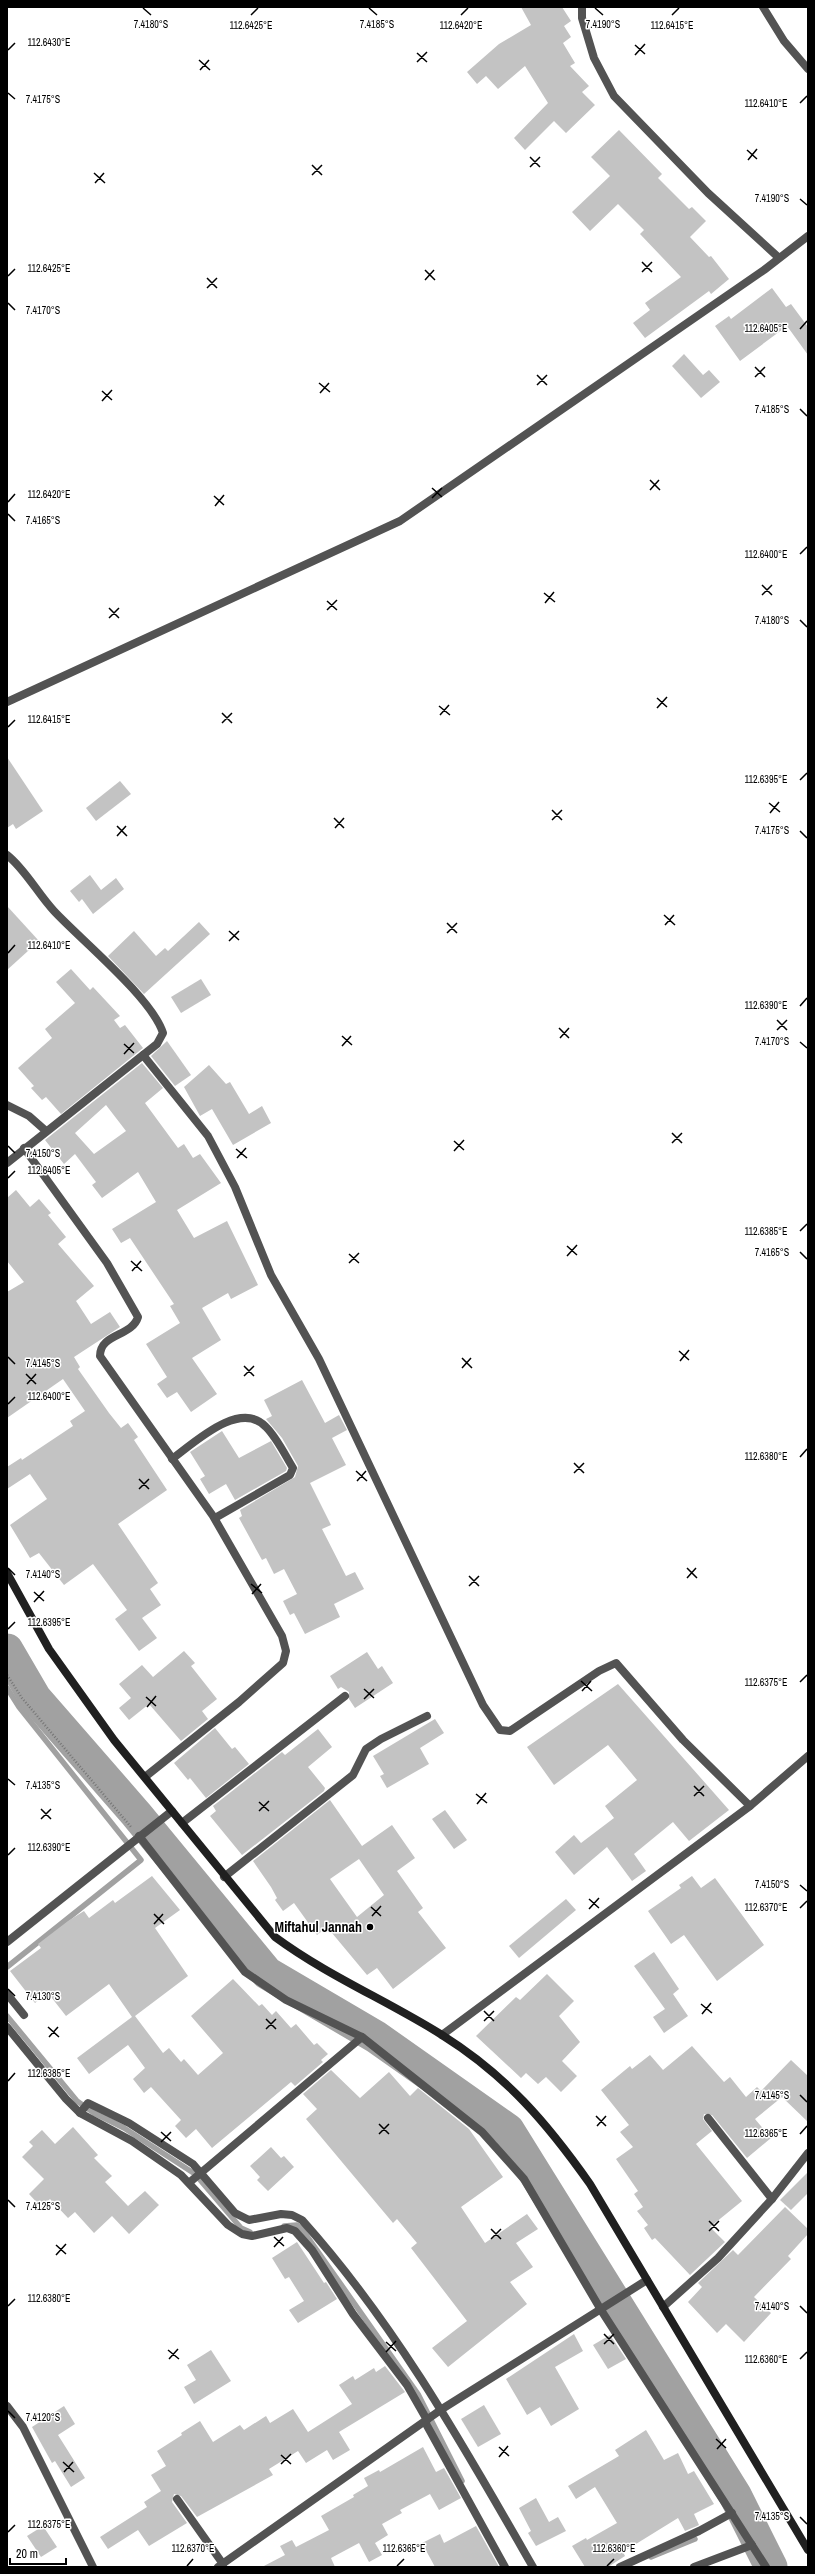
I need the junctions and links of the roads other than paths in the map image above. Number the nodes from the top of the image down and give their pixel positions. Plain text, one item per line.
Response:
1 (582, 7) edge
2 (763, 7) edge
3 (808, 69) edge
4 (808, 236) edge
5 (778, 257) junction
6 (7, 702) edge
7 (7, 855) edge
8 (143, 1055) junction
9 (7, 1105) edge
10 (46, 1131) junction
11 (24, 1148) junction
12 (7, 1163) edge
13 (172, 1458) junction
14 (215, 1518) junction
15 (7, 1573) edge
16 (345, 1696) dead end
17 (427, 1716) dead end
18 (808, 1756) edge
19 (145, 1777) junction
20 (750, 1806) junction
21 (172, 1811) junction
22 (182, 1823) junction
23 (138, 1837) junction
24 (224, 1877) junction
25 (7, 1942) edge
26 (7, 1994) edge
27 (24, 2015) dead end
28 (7, 2027) edge
29 (442, 2035) junction
30 (362, 2037) junction
31 (83, 2109) junction
32 (708, 2118) dead end
33 (808, 2153) edge
34 (200, 2172) junction
35 (191, 2181) junction
36 (772, 2199) junction
37 (647, 2280) junction
38 (663, 2307) junction
39 (601, 2310) junction
40 (7, 2406) edge
41 (441, 2410) junction
42 (426, 2419) junction
43 (177, 2499) dead end
44 (732, 2513) junction
45 (805, 2540) edge
46 (752, 2545) junction
47 (808, 2550) edge
48 (221, 2566) edge
49 (93, 2567) edge
50 (505, 2567) edge
51 (533, 2567) edge
52 (620, 2567) edge
53 (694, 2567) edge
54 (766, 2567) edge

1 - 5 street
2 - 3 street
4 - 5 street
5 - 6 street
7 - 8 street
8 - 10 street
8 - 20 street
9 - 10 street
10 - 11 street
11 - 12 street
11 - 13 street
13 - 14 street
13 - 14 street
14 - 19 street
15 - 19 street
16 - 22 street
17 - 24 street
18 - 20 street
19 - 21 street
20 - 29 street
21 - 22 street
21 - 23 street
22 - 24 street
23 - 25 street
23 - 30 street
24 - 29 street
26 - 27 street
28 - 31 street
29 - 37 street
30 - 34 street
30 - 39 street
31 - 34 street
31 - 35 street
32 - 36 street
33 - 36 street
34 - 35 street
34 - 41 street
35 - 42 street
36 - 38 street
37 - 38 street
37 - 39 street
38 - 45 street
39 - 41 street
39 - 44 street
40 - 49 street
41 - 42 street
41 - 51 street
42 - 48 street
42 - 50 street
43 - 48 street
44 - 46 street
44 - 52 street
45 - 47 street
46 - 53 street
46 - 54 street

